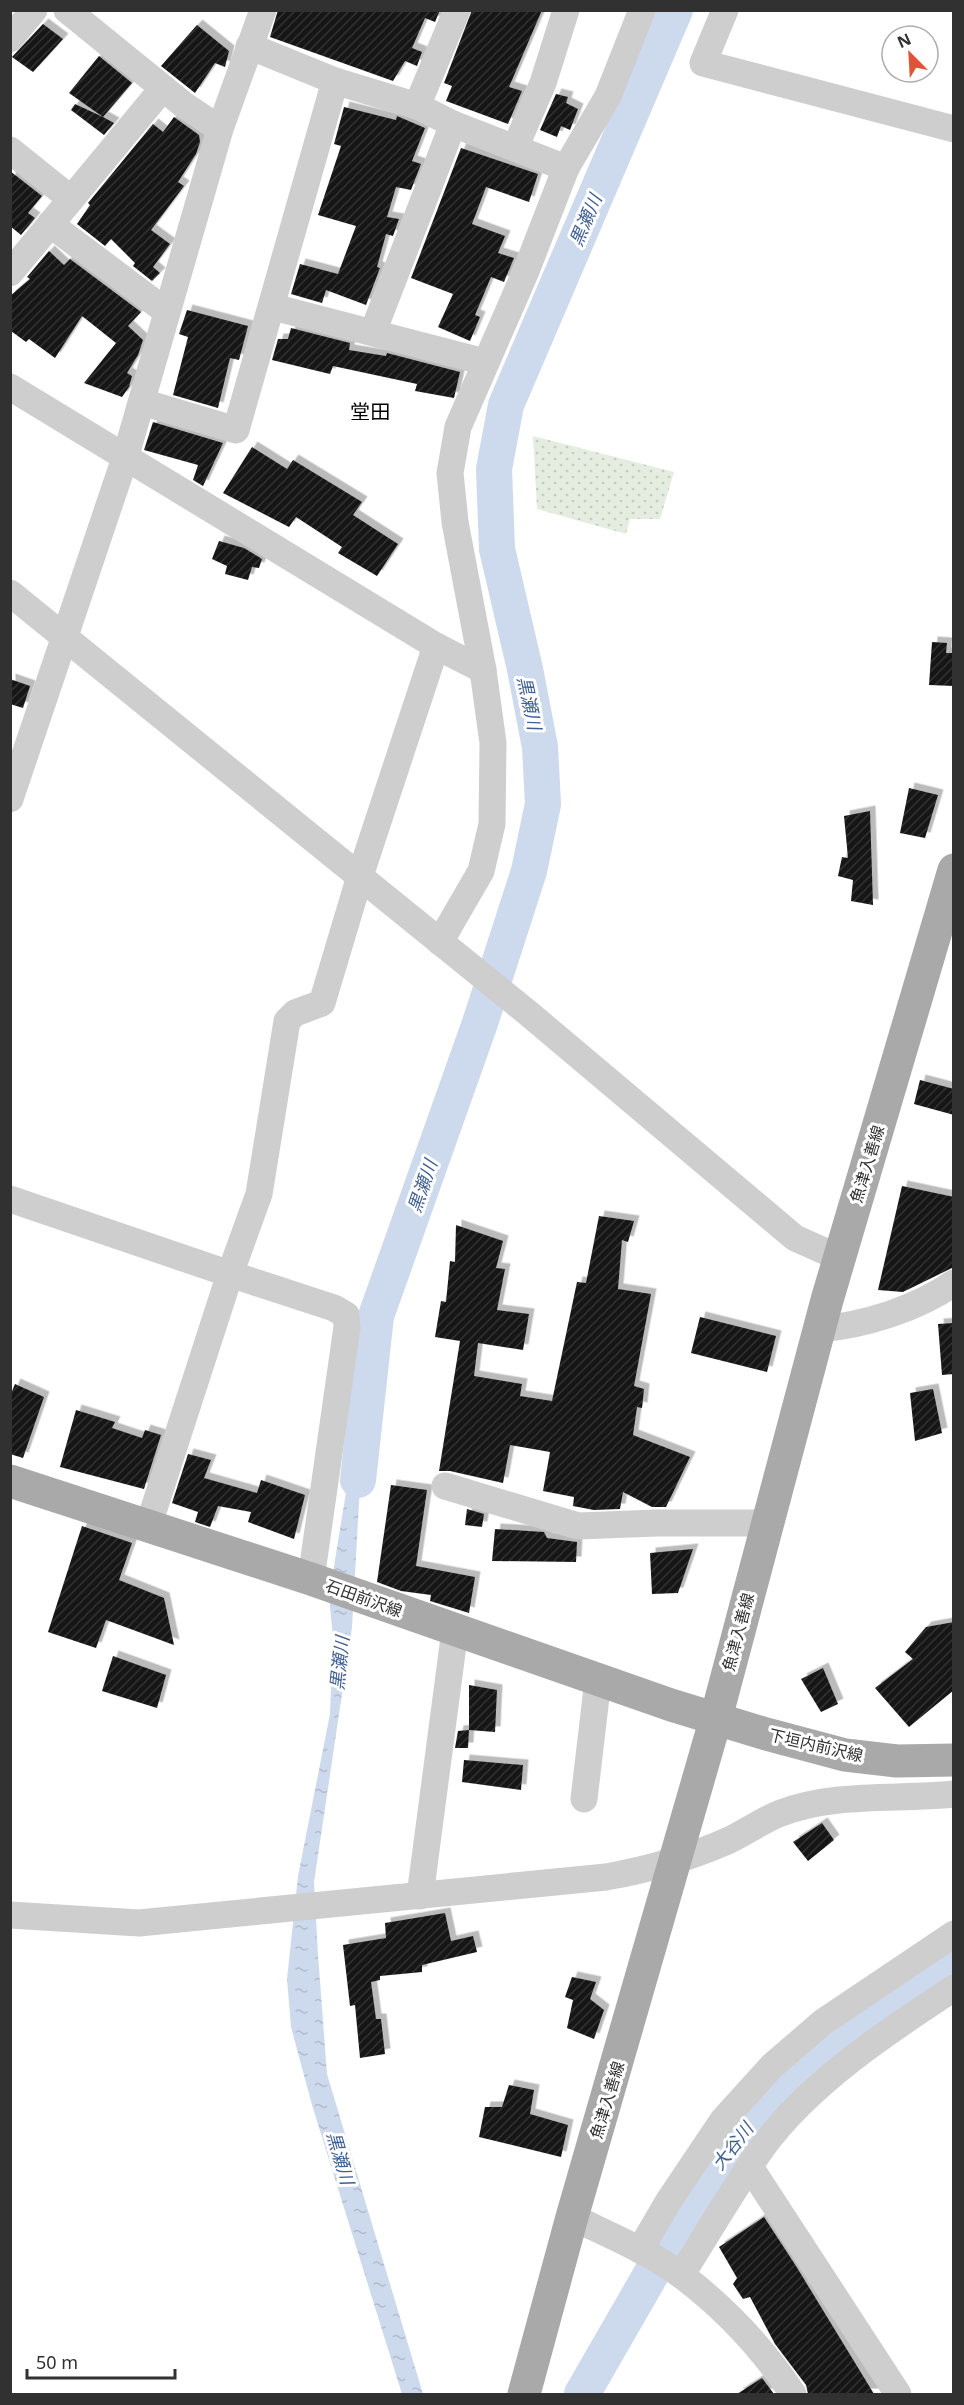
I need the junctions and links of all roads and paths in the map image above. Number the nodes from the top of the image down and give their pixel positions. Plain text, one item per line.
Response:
1 (34, 10) edge
2 (67, 10) edge
3 (263, 10) edge
4 (457, 10) edge
5 (566, 10) edge
6 (642, 10) edge
7 (725, 10) edge
8 (10, 39) edge
9 (249, 46) junction
10 (335, 81) junction
11 (163, 88) junction
12 (417, 106) junction
13 (453, 124) junction
14 (220, 129) junction
15 (954, 129) edge
16 (515, 148) junction
17 (10, 150) edge
18 (566, 168) junction
19 (71, 199) junction
20 (51, 224) junction
21 (10, 273) edge
22 (273, 307) junction
23 (167, 312) junction
24 (373, 332) junction
25 (485, 362) junction
26 (10, 387) edge
27 (142, 402) junction
28 (126, 455) junction
29 (10, 593) edge
30 (63, 638) junction
31 (436, 646) junction
32 (483, 670) junction
33 (10, 799) edge
34 (954, 870) edge
35 (360, 876) junction
36 (948, 909) edge
37 (450, 951) junction
38 (10, 1199) edge
39 (840, 1258) junction
40 (230, 1274) junction
41 (954, 1283) edge
42 (820, 1329) junction
43 (10, 1481) edge
44 (445, 1486) dead end
45 (767, 1523) junction
46 (148, 1527) junction
47 (311, 1579) junction
48 (454, 1630) junction
49 (598, 1680) junction
50 (716, 1718) junction
51 (954, 1760) edge
52 (954, 1794) edge
53 (584, 1799) dead end
54 (420, 1896) junction
55 (10, 1915) edge
56 (954, 1934) edge
57 (954, 1988) edge
58 (750, 2167) junction
59 (572, 2217) junction
60 (640, 2250) junction
61 (681, 2275) junction
62 (524, 2394) edge
63 (793, 2394) edge
64 (898, 2394) edge

1 - 8 street
2 - 11 street
3 - 9 street
4 - 12 street
5 - 16 street
6 - 18 street
7 - 15 street
9 - 10 street
9 - 14 street
10 - 12 street
10 - 22 street
11 - 14 street
11 - 19 street
12 - 13 street
13 - 16 street
13 - 24 street
14 - 23 street
16 - 18 street
17 - 19 street
18 - 25 street
19 - 20 street
20 - 21 street
20 - 23 street
22 - 24 street
22 - 27 street
23 - 27 street
24 - 25 street
25 - 32 street
26 - 28 street
27 - 28 street
28 - 30 street
28 - 31 street
29 - 30 street
30 - 33 street
30 - 35 street
31 - 32 street
31 - 35 street
32 - 37 street
34 - 36 main road, 魚津入善線
35 - 37 street
35 - 40 street
36 - 39 main road, 魚津入善線
37 - 39 street
38 - 40 street
39 - 42 main road, 魚津入善線
40 - 46 street
40 - 47 street
41 - 42 street
42 - 45 main road, 魚津入善線
43 - 46 main road, 石田前沢線
44 - 45 street
45 - 50 main road, 魚津入善線
46 - 47 main road, 石田前沢線
47 - 48 main road, 石田前沢線
48 - 49 main road, 石田前沢線
48 - 54 street
49 - 50 main road, 石田前沢線
49 - 53 street
50 - 51 main road, 下垣内前沢線
50 - 59 main road, 魚津入善線
52 - 54 street
54 - 55 street
56 - 60 street
57 - 58 street
58 - 61 street
58 - 64 street
59 - 60 street
59 - 62 main road, 魚津入善線
60 - 61 street
61 - 63 street

